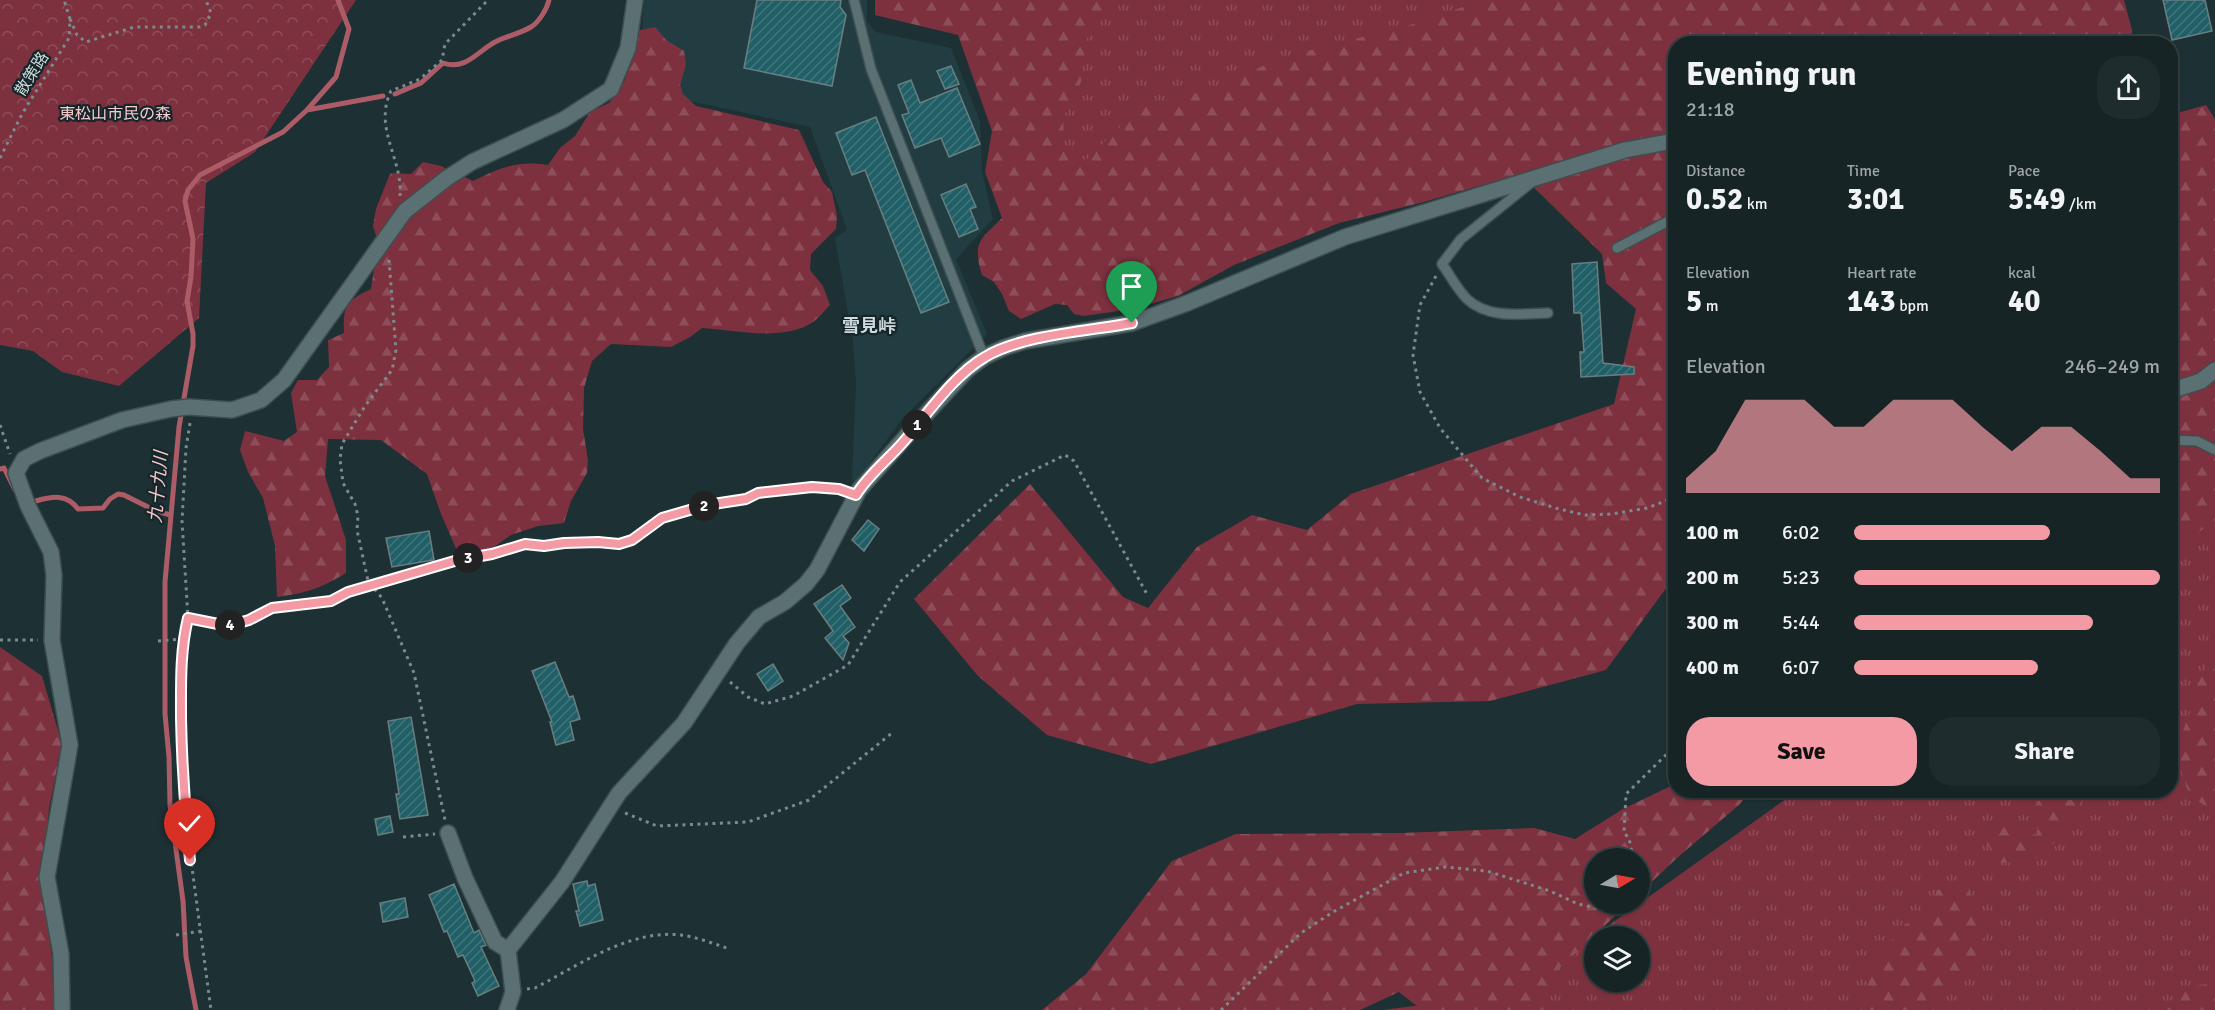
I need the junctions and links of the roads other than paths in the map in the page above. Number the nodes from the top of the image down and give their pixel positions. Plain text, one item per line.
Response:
1 (635, 0) edge
2 (854, 0) edge
3 (1668, 142) edge
4 (1541, 176) junction
5 (1668, 222) edge
6 (1617, 248) dead end
7 (1548, 313) dead end
8 (984, 357) junction
9 (2215, 370) edge
10 (2178, 388) edge
11 (2178, 440) edge
12 (2215, 450) edge
13 (448, 833) road end
14 (508, 950) junction
15 (62, 1010) edge
16 (507, 1010) edge

1 - 15 street
2 - 8 lane
3 - 4 street
4 - 7 lane
4 - 8 street
5 - 6 lane
8 - 14 street
9 - 10 street
11 - 12 lane
13 - 14 street
14 - 16 street

